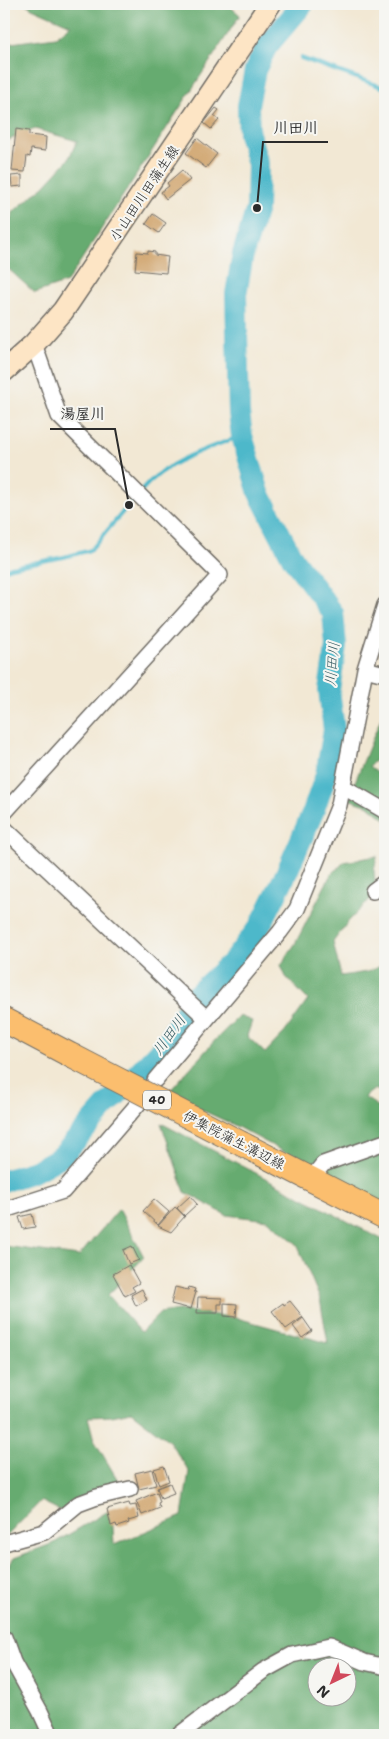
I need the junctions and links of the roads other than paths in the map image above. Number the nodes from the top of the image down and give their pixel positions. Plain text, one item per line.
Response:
1 (270, 4) edge
2 (34, 344) junction
3 (4, 371) edge
4 (385, 605) edge
5 (365, 669) junction
6 (385, 674) edge
7 (342, 786) junction
8 (385, 810) edge
9 (4, 813) edge
10 (4, 828) edge
11 (206, 1018) junction
12 (4, 1020) edge
13 (155, 1080) dead end
14 (138, 1104) dead end
15 (385, 1142) edge
16 (311, 1179) junction
17 (4, 1210) edge
18 (385, 1218) edge
19 (130, 1489) dead end
20 (4, 1543) edge
21 (4, 1637) edge
22 (385, 1665) edge
23 (51, 1735) edge
24 (179, 1735) edge

1 - 2 main road, 小山田川田蒲生線
2 - 3 main road, 小山田川田蒲生線
2 - 9 street
4 - 5 street
5 - 6 street
5 - 7 street
7 - 8 street
7 - 11 street
10 - 11 street
11 - 13 street
12 - 16 main road, 伊集院蒲生溝辺線 / 40, bridge
14 - 17 street
15 - 16 street
16 - 18 main road, 伊集院蒲生溝辺線 / 40
19 - 20 street
21 - 23 street
22 - 24 street

